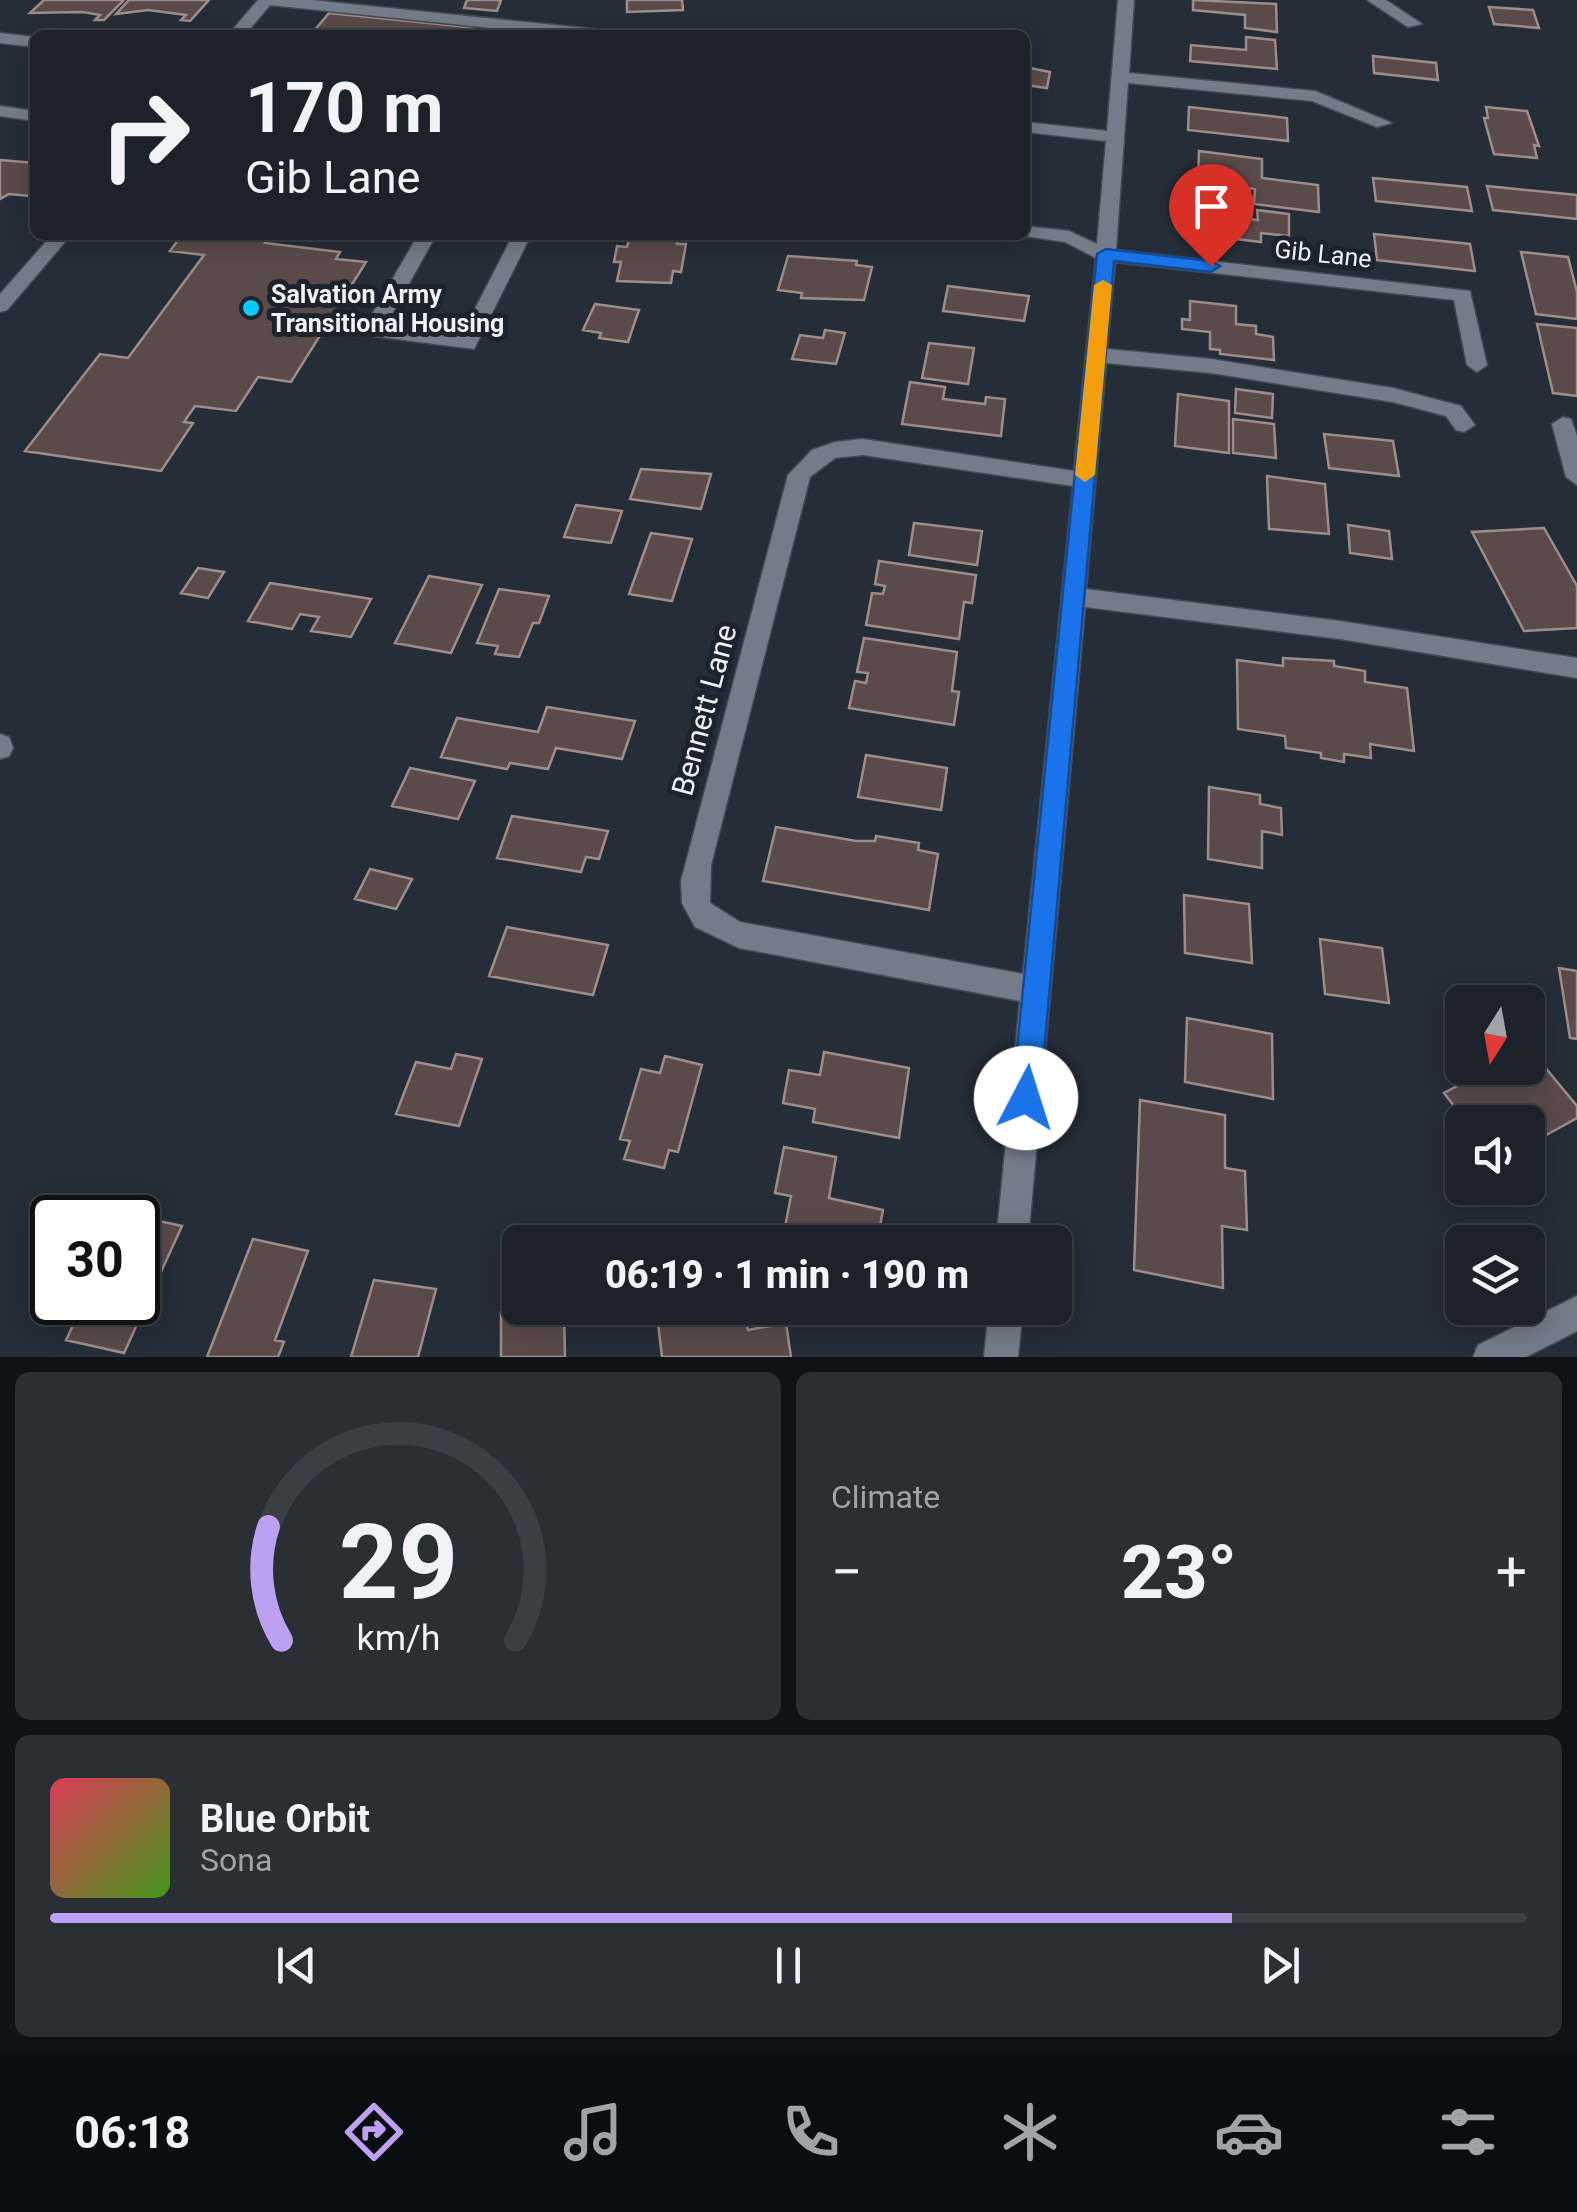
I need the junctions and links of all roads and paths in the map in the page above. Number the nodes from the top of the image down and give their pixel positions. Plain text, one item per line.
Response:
1 (266, 0) edge
2 (1126, 0) edge
3 (1375, 0) edge
4 (1414, 24) dead end
5 (240, 30) edge
6 (556, 30) edge
7 (0, 38) edge
8 (30, 41) edge
9 (1119, 77) junction
10 (0, 111) edge
11 (30, 115) edge
12 (1383, 123) dead end
13 (1030, 128) edge
14 (1115, 137) junction
15 (1030, 233) edge
16 (58, 240) edge
17 (424, 240) edge
18 (519, 240) edge
19 (1106, 254) junction
20 (1, 304) edge
21 (1096, 355) junction
22 (1477, 365) dead end
23 (1563, 424) dead end
24 (1464, 425) dead end
25 (1577, 477) edge
26 (1085, 480) junction
27 (1074, 596) junction
28 (1577, 668) edge
29 (1036, 990) junction
30 (1014, 1225) edge
31 (1577, 1314) edge
32 (1004, 1325) edge
33 (1001, 1357) edge
34 (1490, 1357) edge

1 - 5 street
1 - 6 street
2 - 9 street
3 - 4 street
7 - 8 street
9 - 12 street
9 - 14 street
10 - 11 street
13 - 14 street
14 - 19 street
15 - 19 street
16 - 20 street
17 - 18 street
19 - 21 street
19 - 22 street, Gib Lane
21 - 24 street
21 - 26 street
23 - 25 street
26 - 27 street
26 - 29 street, Bennett Lane
27 - 28 street
27 - 29 street
29 - 30 street
31 - 34 street
32 - 33 street

